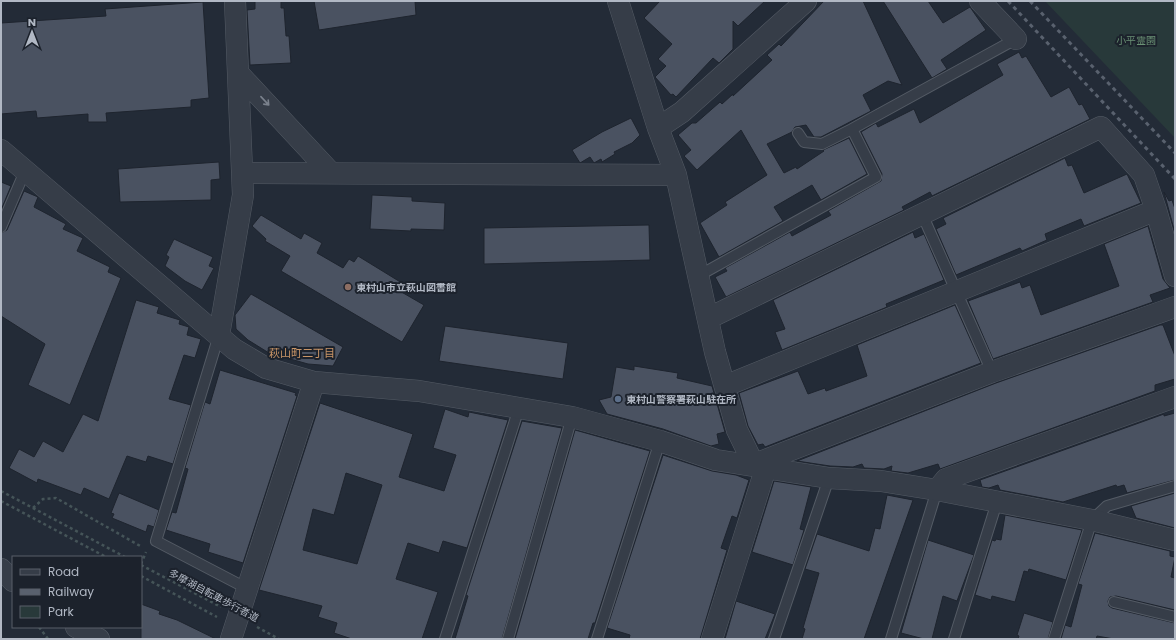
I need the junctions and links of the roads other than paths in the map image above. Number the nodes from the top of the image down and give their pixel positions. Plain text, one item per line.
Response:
1 (235, 1) edge
2 (618, 1) edge
3 (806, 1) edge
4 (980, 1) edge
5 (1016, 39) joint
6 (238, 73) junction
7 (658, 128) junction
8 (852, 129) junction
9 (798, 133) dead end
10 (1, 150) edge
11 (25, 171) junction
12 (243, 173) junction
13 (331, 173) junction
14 (676, 175) junction
15 (1156, 210) junction
16 (922, 214) junction
17 (1, 227) edge
18 (700, 275) junction
19 (1175, 276) edge
20 (956, 292) junction
21 (1175, 307) edge
22 (709, 318) junction
23 (219, 335) junction
24 (992, 372) junction
25 (314, 382) junction
26 (725, 386) junction
27 (1175, 397) edge
28 (519, 408) junction
29 (572, 417) junction
30 (660, 441) junction
31 (760, 466) junction
32 (829, 478) junction
33 (1175, 486) edge
34 (937, 490) junction
35 (997, 502) junction
36 (1092, 520) junction
37 (1175, 540) edge
38 (1, 569) edge
39 (12, 580) edge
40 (246, 588) junction
41 (1114, 602) dead end
42 (1175, 617) edge
43 (234, 627) edge
44 (78, 628) edge
45 (99, 639) edge
46 (445, 639) edge
47 (508, 639) edge
48 (597, 639) edge
49 (712, 639) edge
50 (774, 639) edge
51 (891, 639) edge
52 (954, 639) edge
53 (1054, 639) edge

1 - 6 street
2 - 7 street
3 - 7 street
4 - 5 street
5 - 8 lane
6 - 12 street
6 -> 13 street
7 - 14 street
8 - 9 lane
8 - 18 lane
10 - 11 street
11 - 17 lane
11 - 23 street
12 - 13 street
12 - 23 street
13 - 14 street
14 - 18 street
15 - 16 street
15 - 19 street
15 - 20 street
16 - 20 lane
16 - 22 street
18 - 22 street
20 - 24 lane
20 - 26 street
21 - 24 street
22 - 26 street
23 - 25 street
23 - 40 lane
24 - 31 street
25 - 28 street
25 - 40 street
26 - 31 street
27 - 34 street
28 - 29 street
28 - 46 lane
29 - 30 street
29 - 47 lane
30 - 31 street
30 - 48 lane
31 - 32 street
31 - 49 street
32 - 34 street
32 - 50 lane
33 - 36 lane
34 - 35 street
34 - 51 lane
35 - 36 street
35 - 52 lane
36 - 37 street
36 - 53 lane
38 - 39 street
40 - 43 street
41 - 42 lane
44 - 45 street

